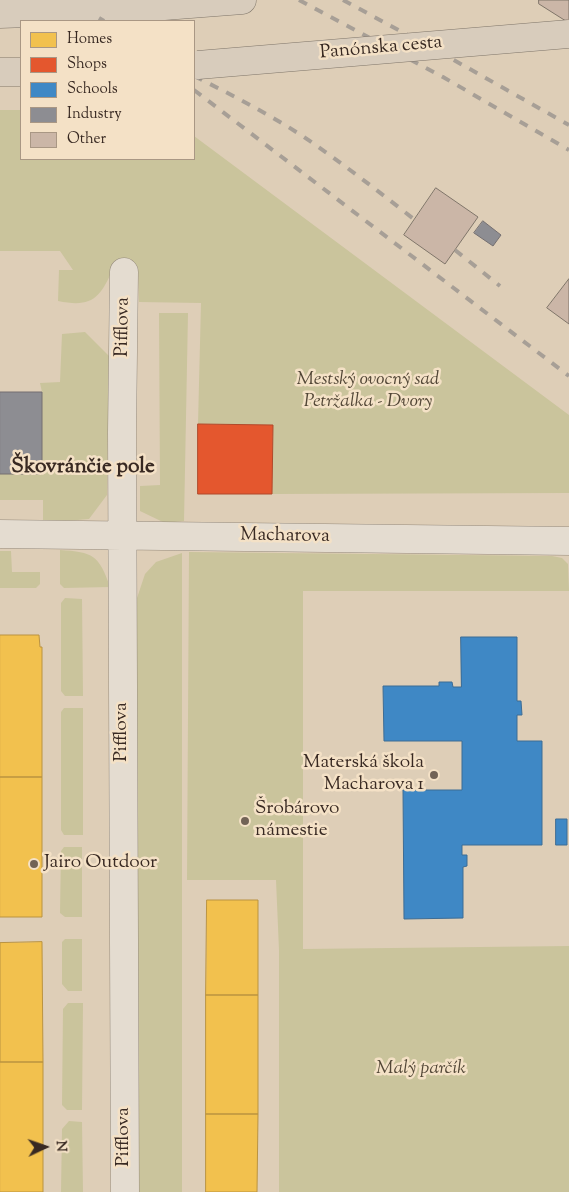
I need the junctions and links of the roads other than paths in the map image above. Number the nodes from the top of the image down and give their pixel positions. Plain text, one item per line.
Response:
1 (242, 0) edge
2 (0, 14) edge
3 (569, 34) edge
4 (195, 65) edge
5 (0, 72) edge
6 (20, 72) edge
7 (124, 272) dead end
8 (0, 534) edge
9 (123, 536) junction
10 (569, 541) edge
11 (125, 1192) edge

1 - 2 main road
3 - 4 main road, Panónska cesta, bridge
5 - 6 main road
7 - 9 street, Pifflova
8 - 9 street, Macharova
9 - 10 street, Macharova
9 - 11 street, Pifflova

